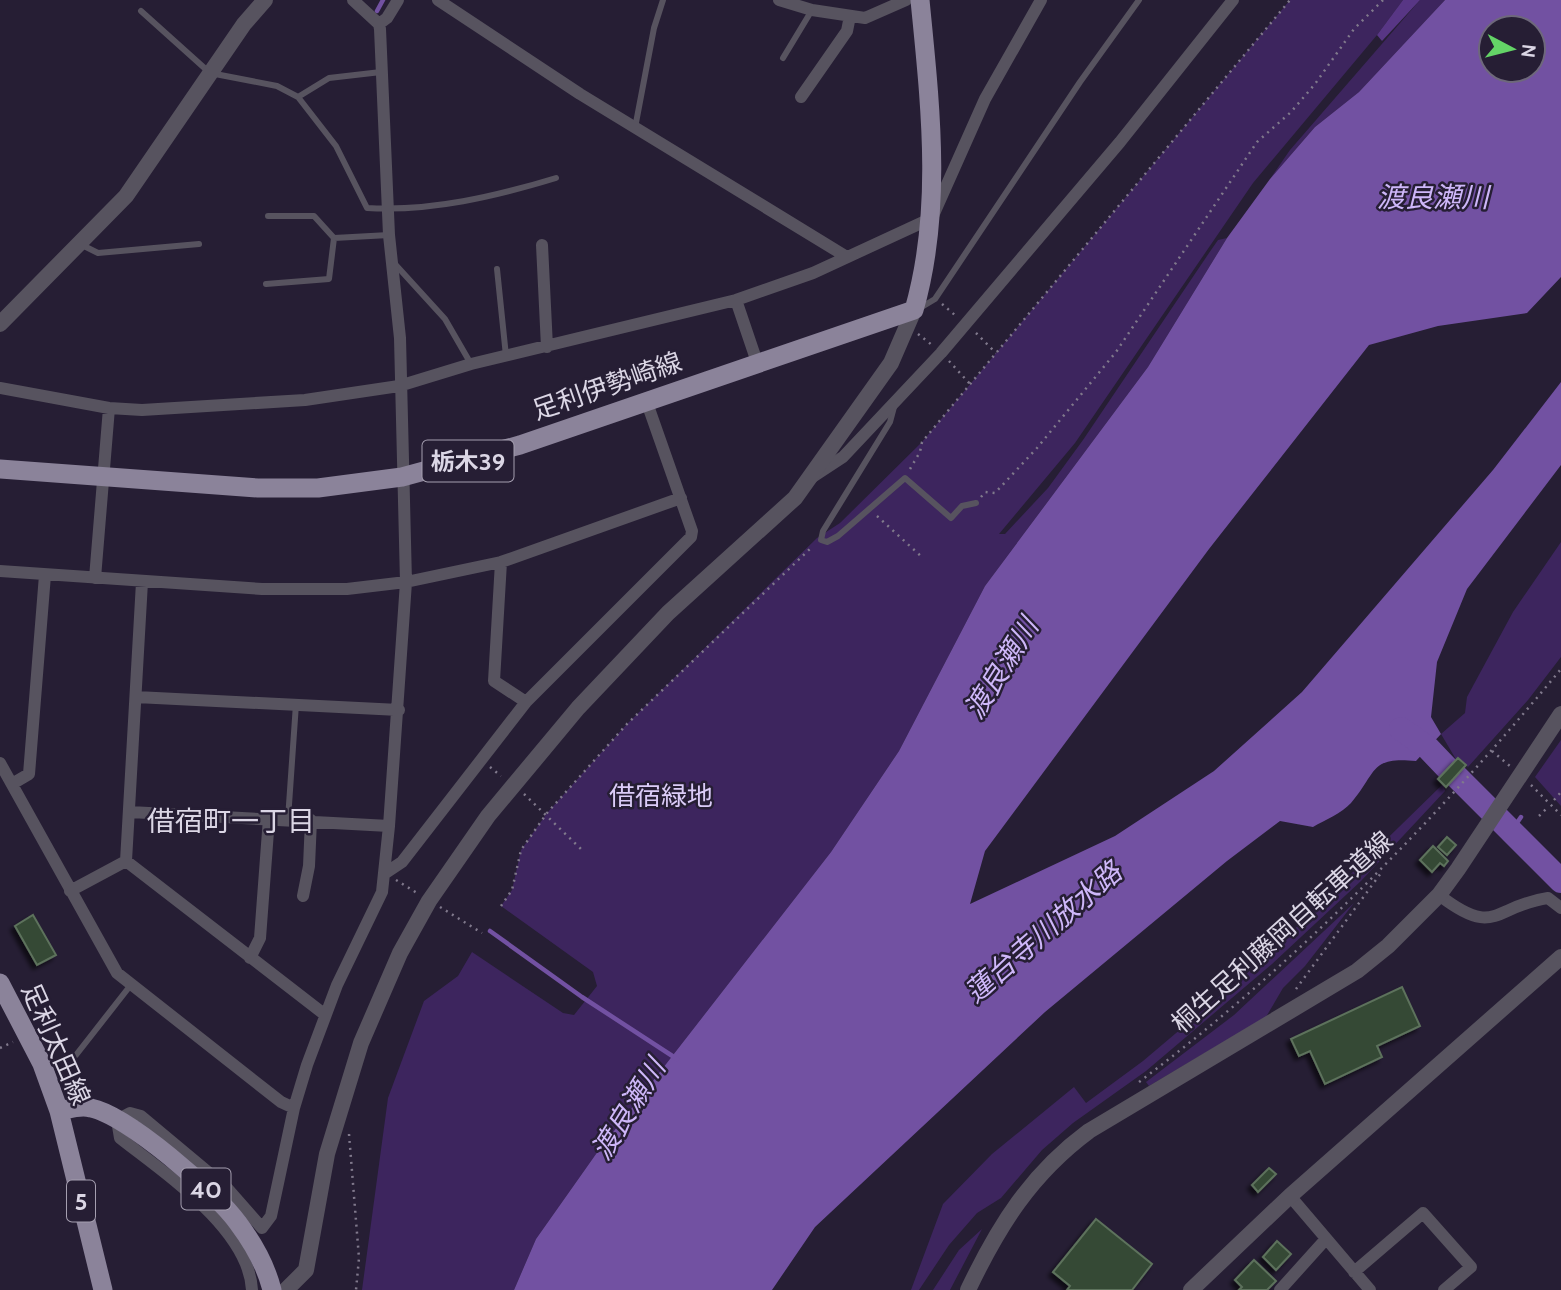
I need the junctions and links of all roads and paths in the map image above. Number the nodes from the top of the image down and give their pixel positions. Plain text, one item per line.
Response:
1 (265, 0) edge
2 (353, 0) edge
3 (398, 0) edge
4 (438, 0) edge
5 (663, 0) edge
6 (779, 0) edge
7 (906, 0) edge
8 (920, 0) edge
9 (1041, 0) edge
10 (1139, 0) edge
11 (1233, 0) edge
12 (1290, 0) edge
13 (1384, 0) edge
14 (830, 6) edge
15 (876, 6) edge
16 (812, 10) junction
17 (141, 11) dead end
18 (850, 16) junction
19 (379, 24) junction
20 (783, 58) dead end
21 (383, 71) junction
22 (211, 73) junction
23 (298, 97) junction
24 (801, 97) dead end
25 (635, 128) junction
26 (556, 178) dead end
27 (389, 209) junction
28 (268, 216) dead end
29 (932, 218) junction
30 (389, 235) junction
31 (334, 238) junction
32 (80, 244) junction
33 (200, 244) dead end
34 (542, 246) dead end
35 (846, 257) junction
36 (391, 260) junction
37 (497, 270) dead end
38 (266, 284) dead end
39 (736, 300) junction
40 (942, 304) dead end
41 (914, 310) junction
42 (0, 324) edge
43 (966, 324) junction
44 (918, 334) dead end
45 (547, 347) junction
46 (937, 349) dead end
47 (996, 353) junction
48 (506, 356) junction
49 (945, 357) dead end
50 (757, 362) junction
51 (471, 364) junction
52 (971, 384) junction
53 (399, 386) junction
54 (0, 388) edge
55 (896, 398) junction
56 (646, 400) junction
57 (109, 408) junction
58 (0, 469) edge
59 (103, 476) junction
60 (402, 477) junction
61 (811, 478) junction
62 (905, 478) junction
63 (681, 498) junction
64 (976, 503) joint
65 (870, 509) junction
66 (821, 540) junction
67 (923, 558) dead end
68 (501, 562) junction
69 (0, 571) edge
70 (45, 575) junction
71 (95, 578) junction
72 (142, 582) junction
73 (406, 582) junction
74 (1561, 669) edge
75 (136, 697) junction
76 (526, 702) junction
77 (296, 704) junction
78 (399, 710) junction
79 (1561, 714) edge
80 (1492, 751) junction
81 (485, 762) dead end
82 (0, 763) edge
83 (1515, 771) dead end
84 (506, 780) dead end
85 (1529, 782) dead end
86 (12, 784) junction
87 (519, 790) dead end
88 (1561, 792) edge
89 (1554, 800) dead end
90 (1546, 809) dead end
91 (130, 812) junction
92 (547, 813) junction
93 (1561, 815) edge
94 (1539, 816) dead end
95 (269, 818) junction
96 (288, 819) junction
97 (312, 820) junction
98 (389, 826) junction
99 (582, 850) dead end
100 (127, 861) junction
101 (1384, 867) junction
102 (390, 877) junction
103 (70, 891) junction
104 (303, 895) dead end
105 (421, 895) dead end
106 (1439, 895) junction
107 (435, 905) dead end
108 (501, 906) dead end
109 (1561, 908) edge
110 (482, 933) dead end
111 (1561, 957) edge
112 (250, 958) junction
113 (0, 983) edge
114 (130, 986) junction
115 (1292, 994) dead end
116 (324, 1014) junction
117 (13, 1041) dead end
118 (0, 1048) edge
119 (76, 1055) dead end
120 (1131, 1088) dead end
121 (294, 1108) junction
122 (59, 1111) junction
123 (117, 1120) junction
124 (349, 1133) dead end
125 (1290, 1196) junction
126 (1325, 1240) junction
127 (1354, 1272) junction
128 (103, 1290) edge
129 (252, 1290) edge
130 (272, 1290) edge
131 (286, 1290) edge
132 (356, 1290) edge
133 (968, 1290) edge
134 (1191, 1290) edge
135 (1280, 1290) edge
136 (1370, 1290) edge
137 (1444, 1290) edge

1 - 22 street
2 - 19 street
3 - 19 street
4 - 25 street
5 - 25 lane
6 - 16 street
7 - 15 street
8 - 29 main road
9 - 29 street
10 - 41 lane
11 - 43 street
12 - 47 path
13 - 64 path
14 - 16 street
14 - 18 street
15 - 18 street
16 - 20 lane
17 - 22 lane
18 - 24 street
19 - 21 street
21 - 23 lane
21 - 27 street
22 - 23 lane
22 - 32 street
23 - 27 lane
25 - 35 street
26 - 27 lane
27 - 30 street
28 - 31 lane
29 - 35 street
29 - 41 main road
30 - 31 lane
30 - 36 street
31 - 38 lane
32 - 33 lane
32 - 42 street
34 - 45 street
35 - 39 street
36 - 51 lane
36 - 53 street
37 - 48 lane
39 - 45 street
39 - 50 street
40 - 43 path
41 - 50 main road, 足利伊勢崎線 / 栃木39
41 - 61 street
43 - 47 path
43 - 55 street
44 - 46 path
45 - 48 street
47 - 52 path
48 - 51 street
49 - 52 path
50 - 56 main road, 足利伊勢崎線 / 栃木39
51 - 53 street
52 - 62 path
53 - 57 street
53 - 60 street
54 - 57 street
55 - 61 street
55 - 66 lane
56 - 60 main road, 足利伊勢崎線 / 栃木39
56 - 63 street
57 - 59 street
58 - 59 main road, 足利伊勢崎線 / 栃木39
59 - 60 main road, 足利伊勢崎線 / 栃木39
59 - 71 street
60 - 73 street
61 - 131 street
62 - 64 lane
62 - 65 lane
63 - 68 street
63 - 76 street
65 - 66 lane
65 - 67 path
66 - 92 path
68 - 73 street
68 - 76 street
69 - 70 street
70 - 71 street
70 - 86 street
71 - 72 street
72 - 73 street
72 - 75 street
73 - 78 street
74 - 80 path, 桐生足利藤岡自転車道線
75 - 77 street
75 - 91 street
76 - 102 street
77 - 78 street
77 - 96 lane
78 - 98 street
79 - 106 street
80 - 83 path
80 - 101 path, 桐生足利藤岡自転車道線
81 - 84 path
82 - 86 street
85 - 93 path
86 - 103 street
87 - 92 path
88 - 89 path
90 - 94 path
91 - 95 street
91 - 100 street
92 - 99 path
92 - 108 path
95 - 96 street
95 - 112 street
96 - 97 street
97 - 98 street
97 - 104 street
98 - 102 street
100 - 103 street
100 - 112 street
101 - 115 path
101 - 120 path, 桐生足利藤岡自転車道線
102 - 105 path
102 - 116 street
103 - 114 street
106 - 109 street
106 - 133 street
107 - 110 path
111 - 125 street
112 - 116 street
113 - 122 main road, 足利太田線 / 5
114 - 119 lane
114 - 121 street
116 - 121 street
117 - 118 path
121 - 123 street
122 - 123 main road, 40
122 - 128 main road, 足利太田線 / 5
123 - 129 street
123 - 130 main road, 40
124 - 132 path
125 - 126 street
125 - 134 street
126 - 127 street
126 - 135 street
127 - 136 street
127 - 137 street

